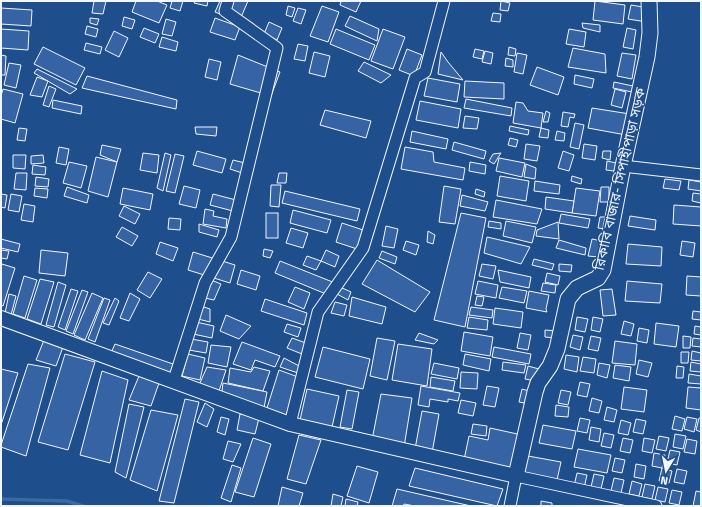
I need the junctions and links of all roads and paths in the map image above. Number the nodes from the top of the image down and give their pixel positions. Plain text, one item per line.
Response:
1 (228, 1) edge
2 (444, 1) edge
3 (649, 1) edge
4 (623, 166) junction
5 (701, 175) edge
6 (1, 318) edge
7 (174, 380) junction
8 (290, 424) junction
9 (516, 476) junction
10 (510, 506) edge
11 (656, 506) edge

1 - 7 street
2 - 8 street
3 - 4 main road, রিকাবি বাজার- সিপাহীপাড়া সড়ক
4 - 5 street
4 - 9 main road, রিকাবি বাজার- সিপাহীপাড়া সড়ক
6 - 7 street
7 - 8 street
8 - 9 street
9 - 10 street
9 - 11 street

